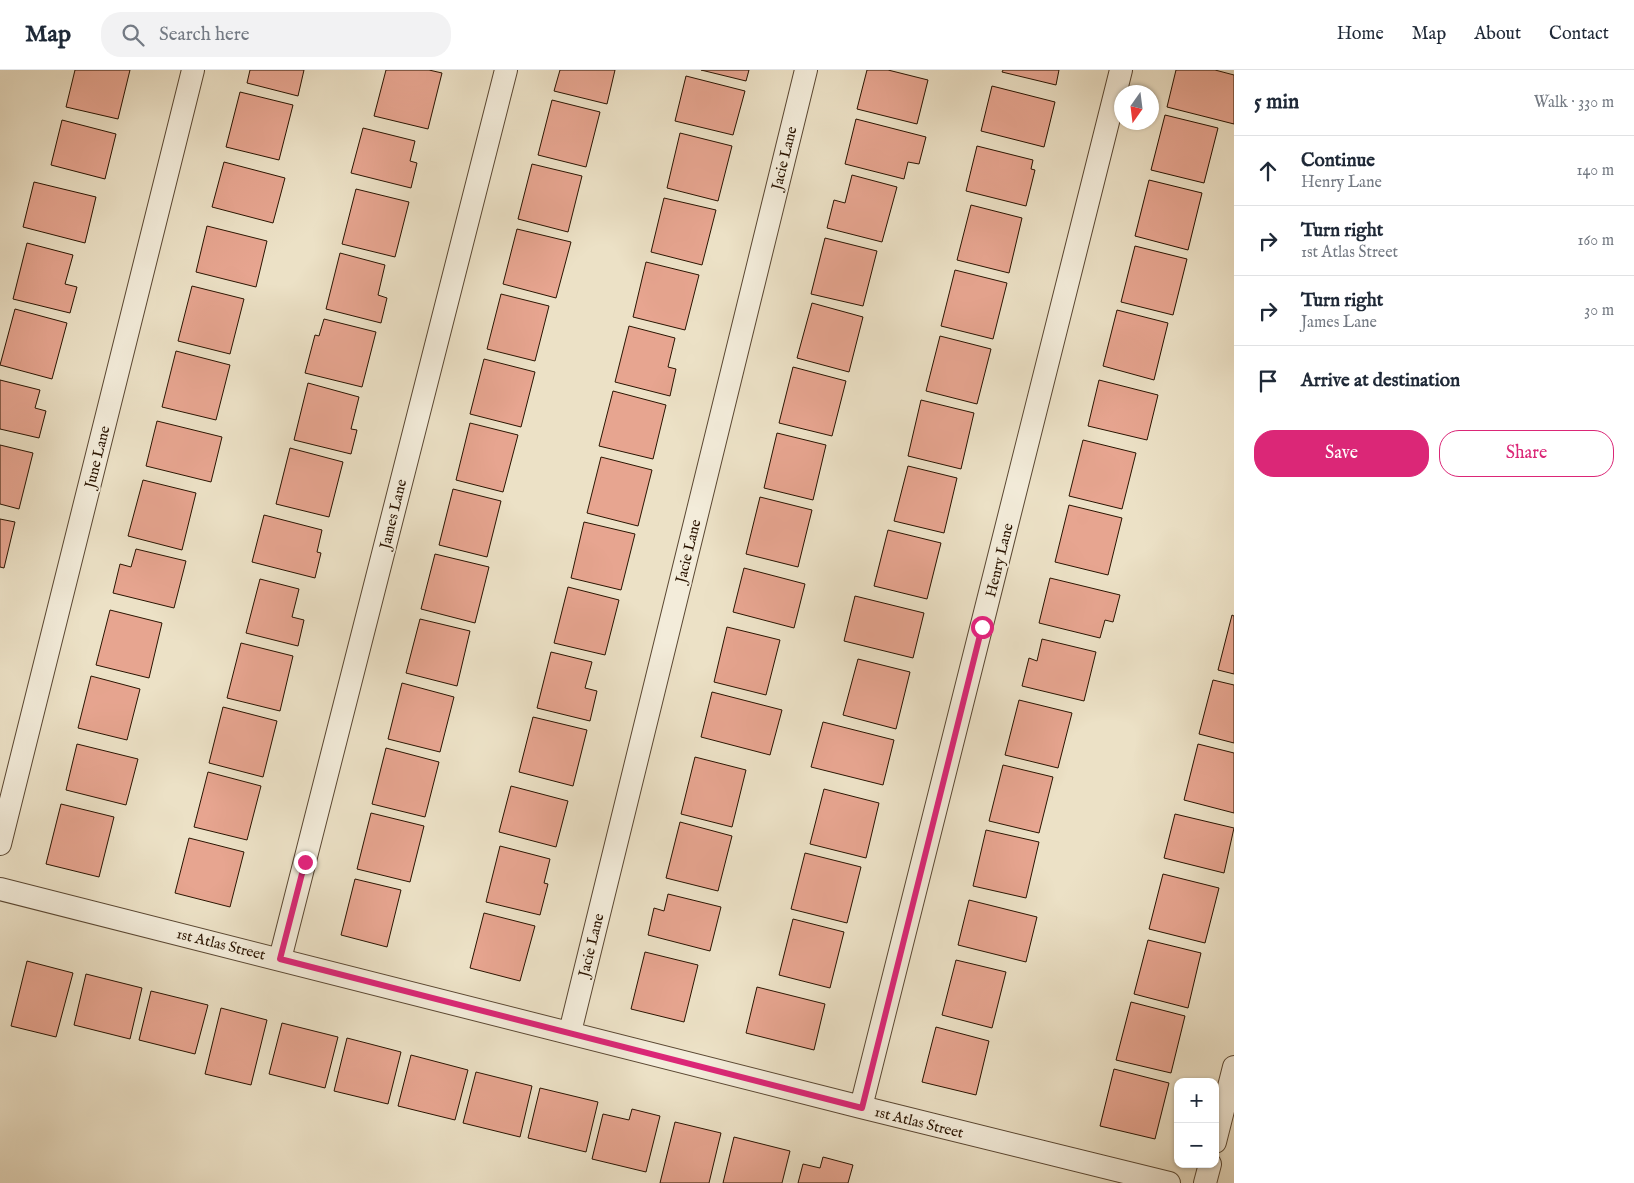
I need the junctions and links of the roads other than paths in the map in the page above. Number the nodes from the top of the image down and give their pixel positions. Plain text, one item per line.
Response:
1 (193, 70) edge
2 (506, 70) edge
3 (806, 70) edge
4 (1121, 70) edge
5 (0, 844) edge
6 (0, 888) edge
7 (280, 959) junction
8 (570, 1032) junction
9 (1234, 1067) edge
10 (862, 1108) junction
11 (1219, 1126) edge
12 (1209, 1168) edge
13 (1169, 1183) edge
14 (1205, 1183) edge

1 - 5 street, June Lane
2 - 7 street, James Lane
3 - 8 street, Jacie Lane
4 - 10 street, Henry Lane
6 - 7 street, 1st Atlas Street
7 - 8 street, 1st Atlas Street
8 - 10 street, 1st Atlas Street
9 - 11 street
10 - 13 street, 1st Atlas Street
12 - 14 street

